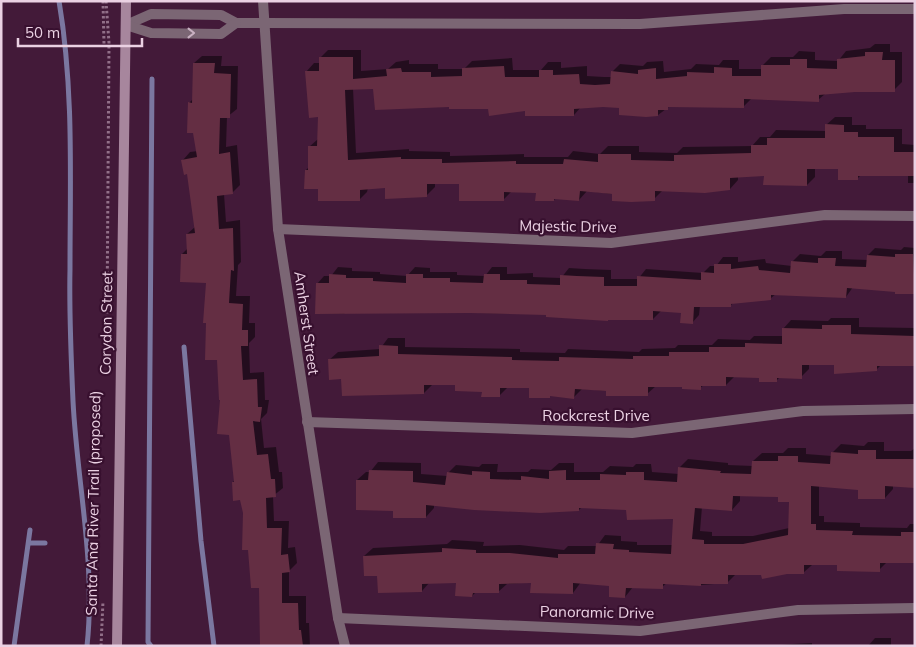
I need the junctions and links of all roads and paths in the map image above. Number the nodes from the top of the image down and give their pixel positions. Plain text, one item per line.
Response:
1 (104, 1) edge
2 (126, 1) edge
3 (263, 1) edge
4 (915, 9) edge
5 (236, 23) junction
6 (263, 23) junction
7 (126, 25) junction
8 (104, 44) dead end
9 (915, 216) edge
10 (278, 229) junction
11 (107, 328) dead end
12 (915, 409) edge
13 (307, 422) junction
14 (103, 596) dead end
15 (915, 608) edge
16 (338, 618) junction
17 (101, 646) edge
18 (117, 646) edge
19 (345, 646) edge

1 - 8 path
1 - 11 path
2 - 7 main road, Corydon Street
3 - 6 street, Amherst Street
4 - 6 street
5 - 6 street
5 - 7 street
7 -> 5 street
6 - 10 street, Amherst Street
7 - 18 main road, Corydon Street
9 - 10 street, Majestic Drive
10 - 13 street, Amherst Street
12 - 13 street, Rockcrest Drive
13 - 16 street, Amherst Street
14 - 17 path, Santa Ana River Trail (proposed)
15 - 16 street, Panoramic Drive
16 - 19 street, Amherst Street

